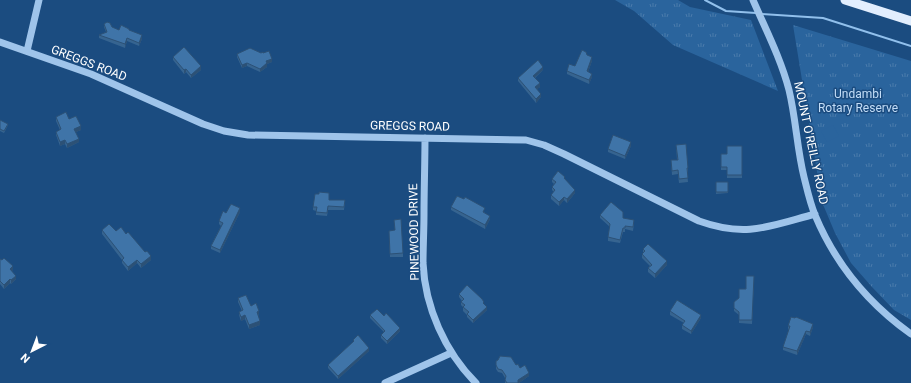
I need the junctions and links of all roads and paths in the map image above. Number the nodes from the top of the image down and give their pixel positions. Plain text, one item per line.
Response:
1 (39, 0) edge
2 (753, 0) edge
3 (845, 0) edge
4 (911, 21) edge
5 (0, 42) edge
6 (27, 51) junction
7 (425, 138) junction
8 (815, 214) junction
9 (911, 334) edge
10 (451, 353) junction
11 (385, 383) edge
12 (476, 383) edge

1 - 6 street
2 - 8 street, MOUNT O'REILLY ROAD
3 - 4 main road
5 - 6 street, GREGGS ROAD
6 - 7 street, GREGGS ROAD
7 - 8 street, GREGGS ROAD
7 - 10 street, PINEWOOD DRIVE
8 - 9 street, MOUNT O'REILLY ROAD
10 - 11 street
10 - 12 street, PINEWOOD DRIVE

